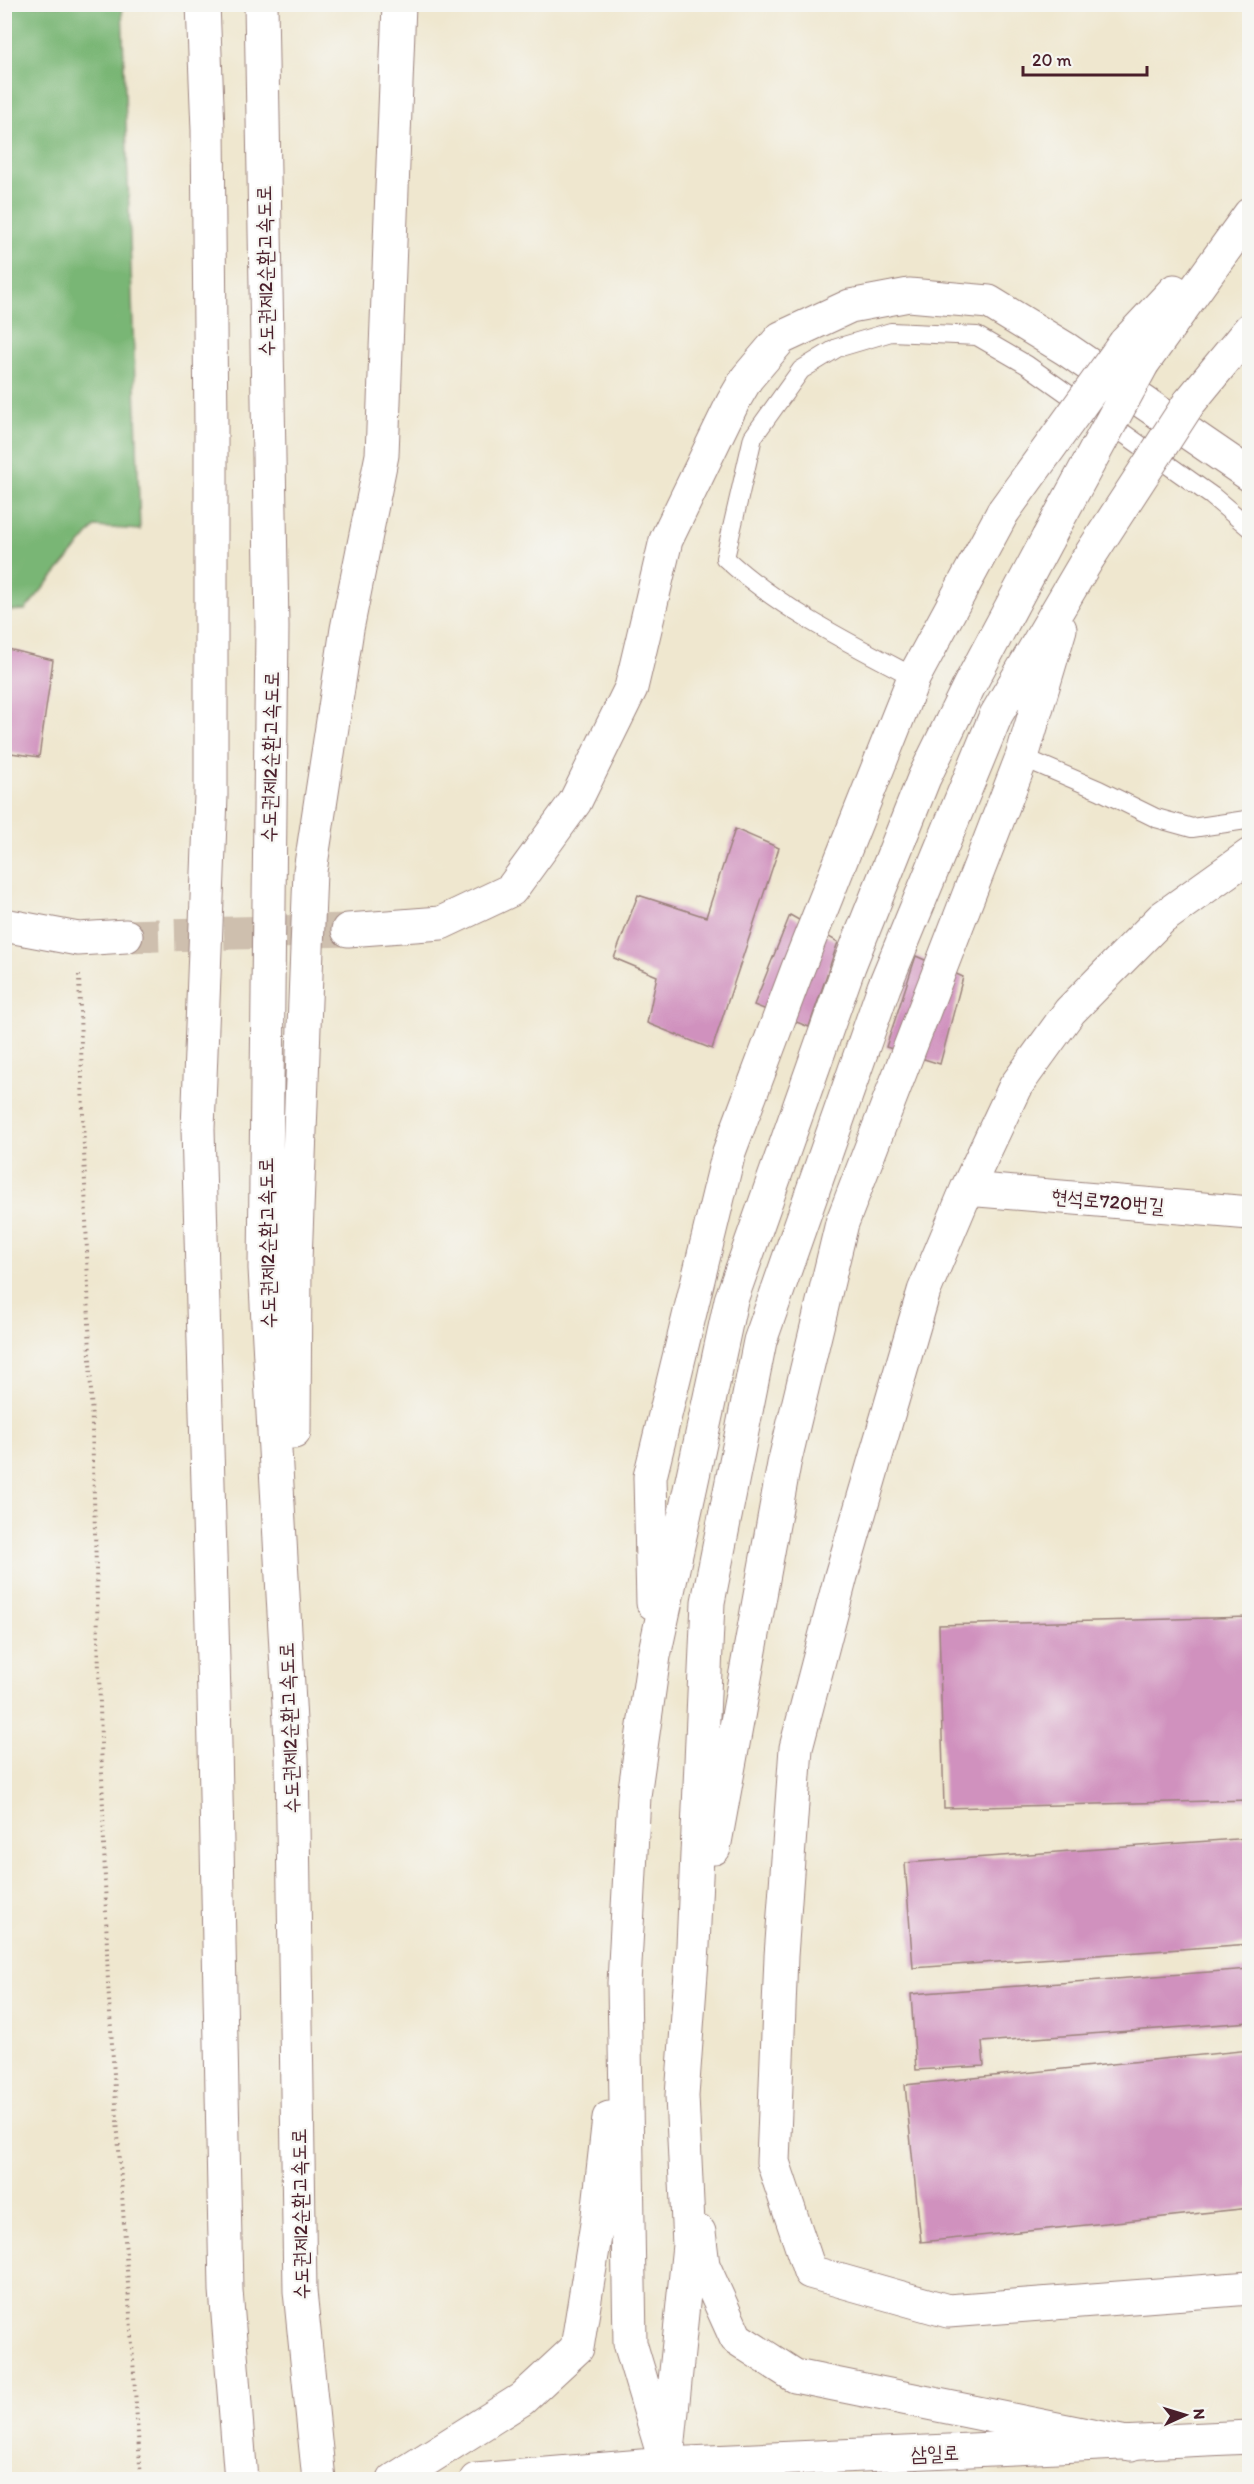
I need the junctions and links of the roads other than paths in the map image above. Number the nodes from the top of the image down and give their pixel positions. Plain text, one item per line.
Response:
1 (203, 4) edge
2 (261, 4) edge
3 (399, 4) edge
4 (1250, 213) edge
5 (1250, 328) edge
6 (1134, 353) junction
7 (1250, 475) edge
8 (1250, 528) edge
9 (1081, 568) junction
10 (914, 677) junction
11 (1022, 757) junction
12 (1250, 817) edge
13 (1250, 855) edge
14 (4, 925) edge
15 (348, 930) tunnel mouth
16 (126, 936) tunnel mouth
17 (967, 1189) junction
18 (1250, 1213) edge
19 (654, 1656) junction
20 (292, 1758) junction
21 (693, 1946) junction
22 (624, 1983) junction
23 (682, 2096) junction
24 (1250, 2288) edge
25 (1250, 2437) edge
26 (1131, 2444) junction
27 (667, 2472) edge
28 (241, 2480) edge
29 (319, 2480) edge
30 (394, 2480) edge
31 (476, 2480) edge

1 - 28 main road
2 - 20 main road, 수도권제2순환고속도로
3 - 20 main road
4 - 6 main road
5 - 9 main road, bridge
6 - 10 main road, bridge
6 - 19 main road, bridge
7 - 15 main road
8 - 10 lane
9 - 11 main road
9 - 21 main road
10 - 19 main road
11 - 12 lane
11 - 21 main road
13 - 17 main road
14 - 16 main road
17 - 18 main road, 현석로720번길
17 - 24 main road
19 - 22 main road
20 - 29 main road, 수도권제2순환고속도로
21 - 23 main road
22 - 27 main road
22 - 30 main road
23 - 26 main road
23 - 27 main road
25 - 26 main road, 삼일로
26 - 27 main road, 삼일로
27 - 31 main road, 삼일로

